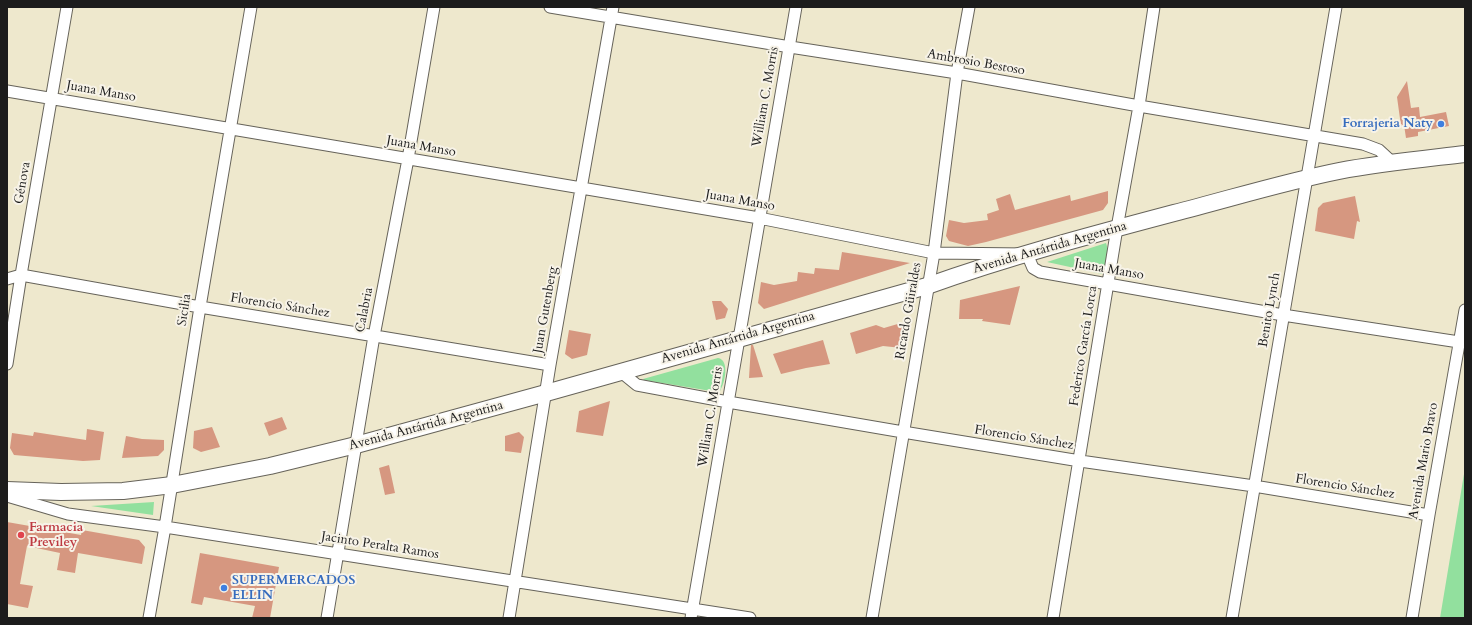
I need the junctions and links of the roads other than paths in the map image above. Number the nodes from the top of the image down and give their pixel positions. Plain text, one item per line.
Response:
1 (67, 7) edge
2 (251, 7) edge
3 (434, 7) edge
4 (550, 7) edge
5 (796, 7) edge
6 (969, 7) edge
7 (1154, 7) edge
8 (1336, 7) edge
9 (612, 12) edge
10 (790, 47) junction
11 (957, 73) junction
12 (7, 90) edge
13 (52, 98) junction
14 (1139, 106) junction
15 (230, 129) junction
16 (1314, 136) junction
17 (1465, 154) edge
18 (408, 159) junction
19 (1392, 162) junction
20 (1306, 179) junction
21 (581, 188) junction
22 (758, 218) junction
23 (1117, 228) junction
24 (934, 253) junction
25 (1027, 254) junction
26 (21, 275) junction
27 (7, 279) edge
28 (1108, 284) junction
29 (927, 286) junction
30 (200, 307) junction
31 (1465, 310) edge
32 (1283, 315) junction
33 (374, 336) junction
34 (738, 338) junction
35 (1459, 342) junction
36 (7, 364) edge
37 (550, 365) junction
38 (621, 372) junction
39 (546, 393) junction
40 (728, 402) junction
41 (902, 432) junction
42 (356, 445) junction
43 (1080, 461) junction
44 (172, 485) junction
45 (1254, 486) junction
46 (7, 490) edge
47 (7, 496) edge
48 (1429, 515) junction
49 (165, 527) junction
50 (338, 554) junction
51 (515, 581) junction
52 (692, 614) edge
53 (148, 618) edge
54 (327, 618) edge
55 (509, 618) edge
56 (750, 618) edge
57 (872, 618) edge
58 (1053, 618) edge
59 (1232, 618) edge
60 (1412, 618) edge

1 - 13 street, Génova
2 - 15 street, Sicilia
3 - 18 street, Calabria
4 - 9 street, Ambrosio Bestoso
5 - 10 street, William C. Morris
6 - 11 street, Ricardo Güiraldes
7 - 14 street, Federico García Lorca
8 - 16 street, Benito Lynch
9 - 10 street, Ambrosio Bestoso
9 - 21 street, Juan Gutenberg
10 - 11 street, Ambrosio Bestoso
10 - 22 street, William C. Morris
11 - 14 street, Ambrosio Bestoso
11 - 24 street, Ricardo Güiraldes
12 - 13 street, Juana Manso
13 - 15 street, Juana Manso
13 - 26 street, Génova
14 - 16 street, Ambrosio Bestoso
14 - 23 street, Federico García Lorca
15 - 18 street, Juana Manso
15 - 30 street, Sicilia
16 - 19 street, Ambrosio Bestoso
16 - 20 street, Benito Lynch
17 - 19 main road, Avenida Antártida Argentina
18 - 21 street, Juana Manso
18 - 33 street, Calabria
19 - 20 main road, Avenida Antártida Argentina
20 - 23 main road, Avenida Antártida Argentina
20 - 32 street, Benito Lynch
21 - 22 street, Juana Manso
21 - 37 street, Juan Gutenberg
22 - 24 street, Juana Manso
22 - 34 street, William C. Morris
23 - 25 main road, Avenida Antártida Argentina
23 - 28 street, Federico García Lorca
24 - 25 street, Juana Manso
24 - 29 street, Ricardo Güiraldes
25 - 28 street, Juana Manso
25 - 29 main road, Avenida Antártida Argentina
26 - 27 street, Florencio Sánchez
26 - 30 street, Florencio Sánchez
26 - 36 street, Génova
28 - 32 street, Juana Manso
28 - 43 street, Federico García Lorca
29 - 34 main road, Avenida Antártida Argentina
29 - 41 street, Ricardo Güiraldes
30 - 33 street, Florencio Sánchez
30 - 44 street, Sicilia
31 - 35 street, Avenida Mario Bravo
32 - 35 street, Juana Manso
32 - 45 street, Benito Lynch
33 - 37 street, Florencio Sánchez
33 - 42 street, Calabria
34 - 38 main road, Avenida Antártida Argentina
34 - 40 street, William C. Morris
35 - 48 street, Avenida Mario Bravo
37 - 39 street, Juan Gutenberg
38 - 39 main road, Avenida Antártida Argentina
38 - 40 street, Florencio Sánchez
39 - 42 main road, Avenida Antártida Argentina
39 - 51 street, Juan Gutenberg
40 - 41 street, Florencio Sánchez
40 - 52 street, William C. Morris
41 - 43 street, Florencio Sánchez
41 - 57 street, Ricardo Güiraldes
42 - 44 main road, Avenida Antártida Argentina
42 - 50 street, Calabria
43 - 45 street, Florencio Sánchez
43 - 58 street, Federico García Lorca
44 - 46 main road, Avenida Antártida Argentina
44 - 49 street, Sicilia
45 - 48 street, Florencio Sánchez
45 - 59 street, Benito Lynch
47 - 49 street, Jacinto Peralta Ramos
48 - 60 street, Avenida Mario Bravo
49 - 50 street, Jacinto Peralta Ramos
49 - 53 street, Sicilia
50 - 51 street, Jacinto Peralta Ramos
50 - 54 street, Calabria
51 - 52 street, Jacinto Peralta Ramos
51 - 55 street, Juan Gutenberg
52 - 56 street, Jacinto Peralta Ramos

